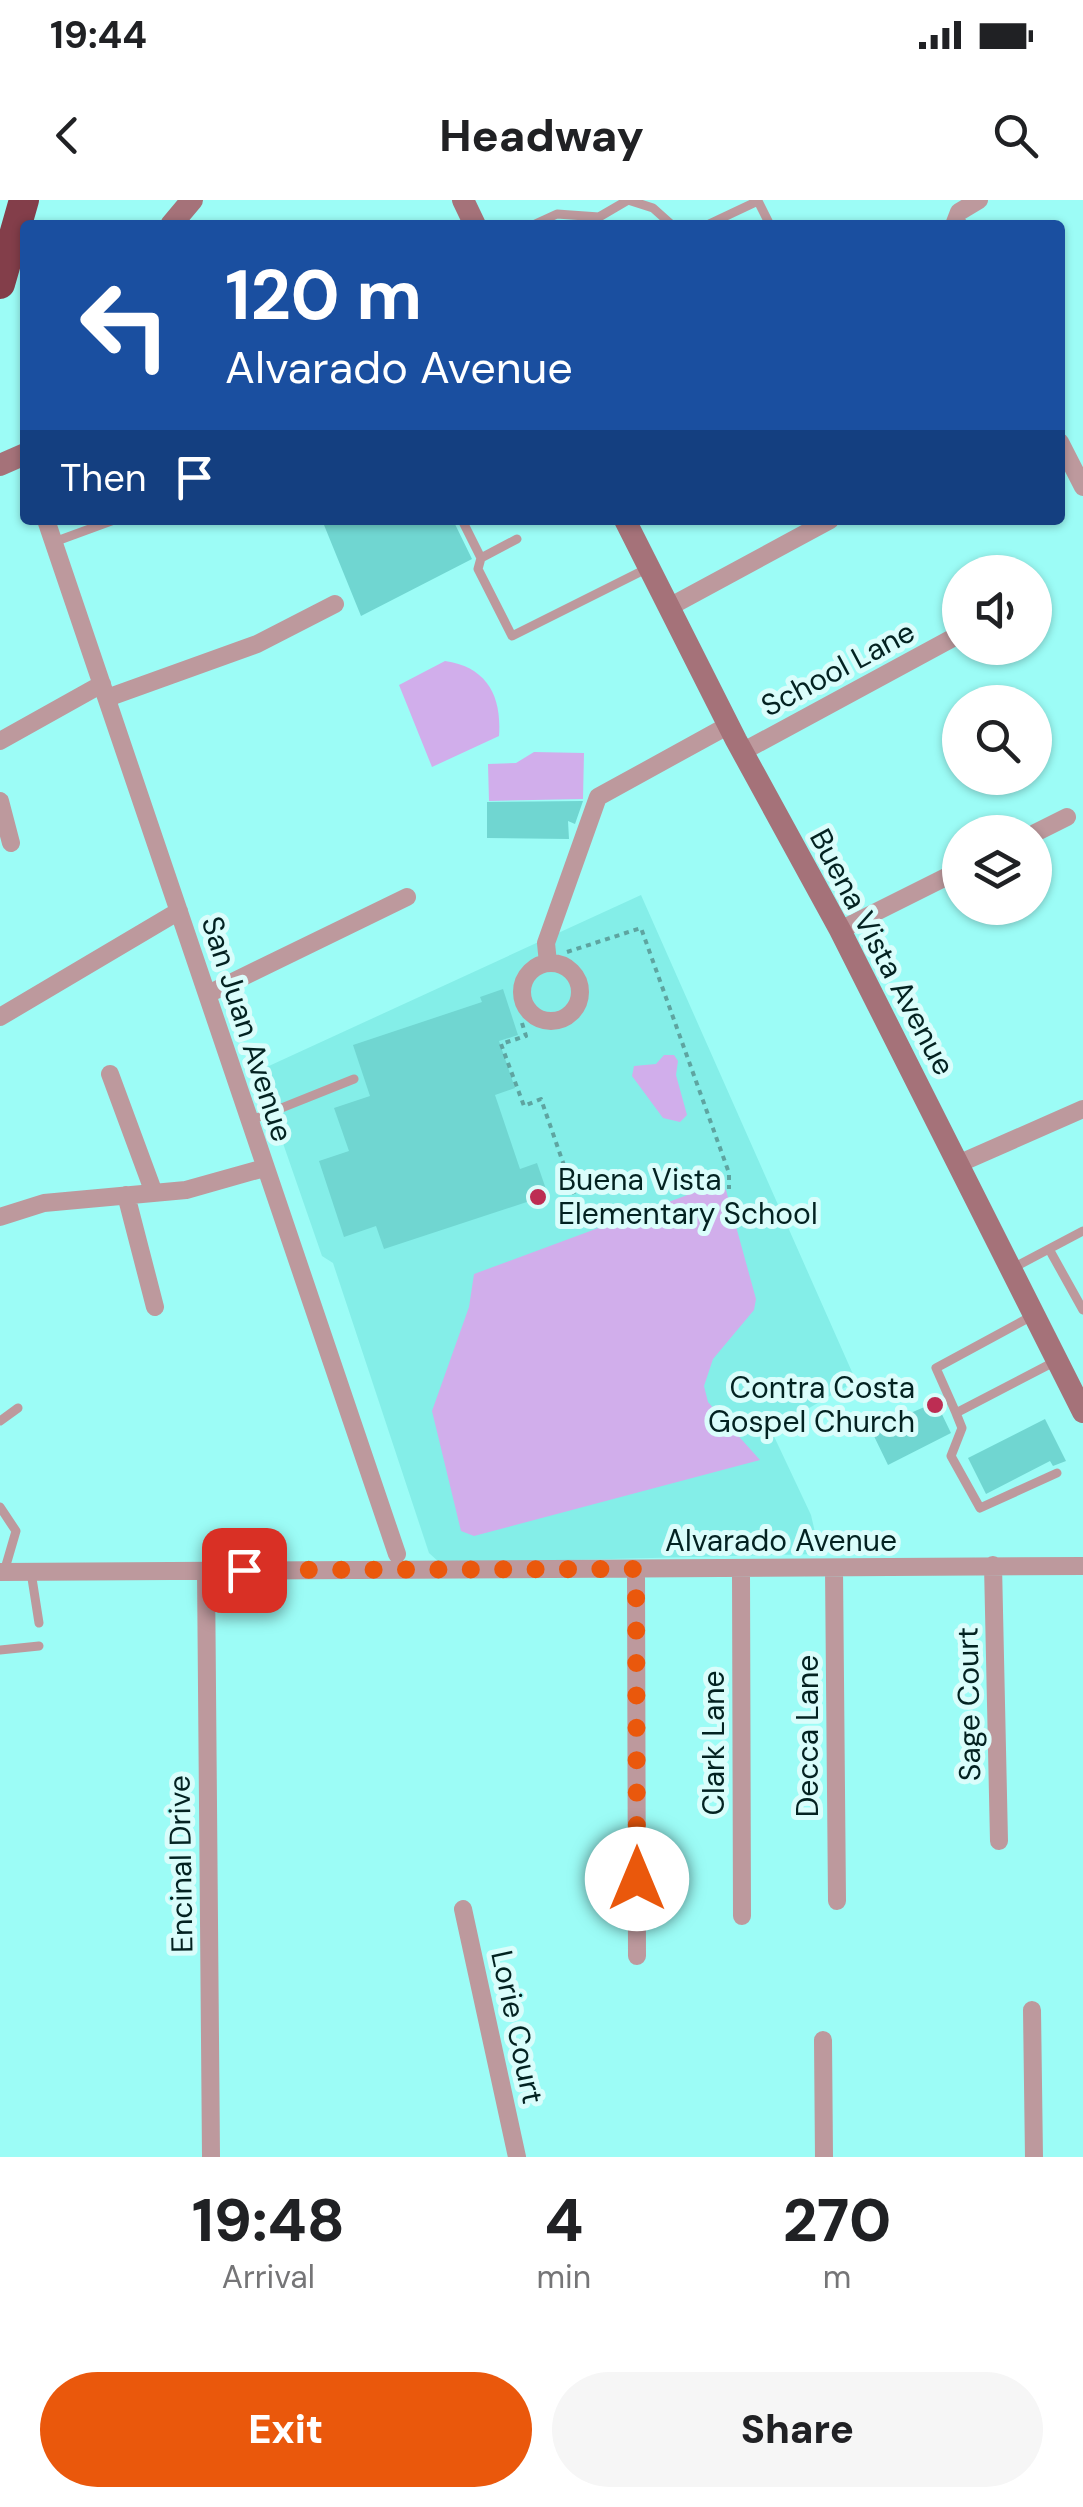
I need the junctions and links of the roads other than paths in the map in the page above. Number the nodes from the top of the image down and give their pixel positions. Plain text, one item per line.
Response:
1 (24, 200) edge
2 (192, 200) edge
3 (979, 200) edge
4 (175, 220) edge
5 (544, 220) edge
6 (593, 220) edge
7 (600, 220) edge
8 (666, 220) edge
9 (718, 220) edge
10 (768, 220) edge
11 (956, 220) edge
12 (0, 284) edge
13 (1065, 452) edge
14 (1083, 487) edge
15 (48, 525) edge
16 (100, 525) edge
17 (465, 525) edge
18 (628, 525) edge
19 (821, 525) edge
20 (517, 539) dead end
21 (54, 542) junction
22 (482, 558) junction
23 (650, 567) junction
24 (335, 604) dead end
25 (671, 606) junction
26 (942, 644) edge
27 (104, 691) junction
28 (729, 726) junction
29 (0, 741) edge
30 (742, 752) junction
31 (0, 801) edge
32 (1067, 818) dead end
33 (1052, 825) edge
34 (10, 843) dead end
35 (942, 879) edge
36 (407, 897) dead end
37 (178, 910) junction
38 (840, 930) junction
39 (548, 963) dead end
40 (208, 994) junction
41 (0, 1016) edge
42 (110, 1074) dead end
43 (354, 1079) dead end
44 (1083, 1109) edge
45 (249, 1122) junction
46 (958, 1164) junction
47 (264, 1168) junction
48 (154, 1193) junction
49 (126, 1196) junction
50 (0, 1217) edge
51 (1082, 1234) edge
52 (1049, 1249) junction
53 (1011, 1269) junction
54 (155, 1307) dead end
55 (1083, 1310) edge
56 (1034, 1315) junction
57 (1057, 1360) junction
58 (18, 1408) dead end
59 (1083, 1412) edge
60 (956, 1413) junction
61 (0, 1421) edge
62 (1057, 1474) dead end
63 (0, 1507) edge
64 (397, 1554) dead end
65 (994, 1565) junction
66 (1083, 1566) edge
67 (636, 1569) junction
68 (206, 1570) junction
69 (741, 1570) junction
70 (834, 1570) junction
71 (2, 1572) edge
72 (31, 1572) junction
73 (39, 1623) dead end
74 (39, 1646) dead end
75 (0, 1650) edge
76 (1000, 1841) dead end
77 (836, 1902) dead end
78 (463, 1910) dead end
79 (742, 1916) dead end
80 (637, 1956) dead end
81 (1032, 2010) dead end
82 (822, 2040) dead end
83 (211, 2157) edge
84 (518, 2157) edge
85 (824, 2157) edge
86 (1034, 2157) edge

1 - 12 highway
2 - 4 street
3 - 11 street
5 - 6 lane
7 - 8 lane
9 - 10 lane
13 - 14 street
15 - 21 street, San Juan Avenue
16 - 21 lane
17 - 22 lane
18 - 23 street, Buena Vista Avenue
19 - 25 street
20 - 22 lane
21 - 27 street, San Juan Avenue
22 - 23 lane
23 - 25 street, Buena Vista Avenue
24 - 27 street
25 - 28 street, Buena Vista Avenue
26 - 30 street, School Lane
27 - 29 street
27 - 37 street, San Juan Avenue
28 - 30 street, Buena Vista Avenue
28 - 39 street
30 - 38 street, Buena Vista Avenue
31 - 34 street
32 - 33 street
35 - 38 street
36 - 40 street
37 - 40 street, San Juan Avenue
37 - 41 street
38 - 46 street, Buena Vista Avenue
40 - 45 street, San Juan Avenue
42 - 48 street
43 - 45 lane
44 - 46 street
45 - 47 street, San Juan Avenue
46 - 53 street, Buena Vista Avenue
47 - 48 street
47 - 64 street, San Juan Avenue
48 - 49 street
49 - 50 street
49 - 54 street
51 - 52 lane
52 - 53 lane
52 - 55 lane
53 - 56 street, Buena Vista Avenue
56 - 57 street, Buena Vista Avenue
56 - 60 lane
57 - 59 street, Buena Vista Avenue
57 - 60 lane
58 - 61 lane
60 - 62 lane
63 - 71 lane
65 - 66 street, Alvarado Avenue
65 - 70 street, Alvarado Avenue
65 - 76 street, Sage Court
67 - 68 street, Alvarado Avenue
67 - 69 street, Alvarado Avenue
67 - 80 street
68 - 72 street, Alvarado Avenue
68 - 83 street, Encinal Drive
69 - 70 street, Alvarado Avenue
69 - 79 street, Clark Lane
70 - 77 street, Decca Lane
71 - 72 street, Alvarado Avenue
72 - 73 lane
74 - 75 lane
78 - 84 street, Lorie Court
81 - 86 street
82 - 85 street

